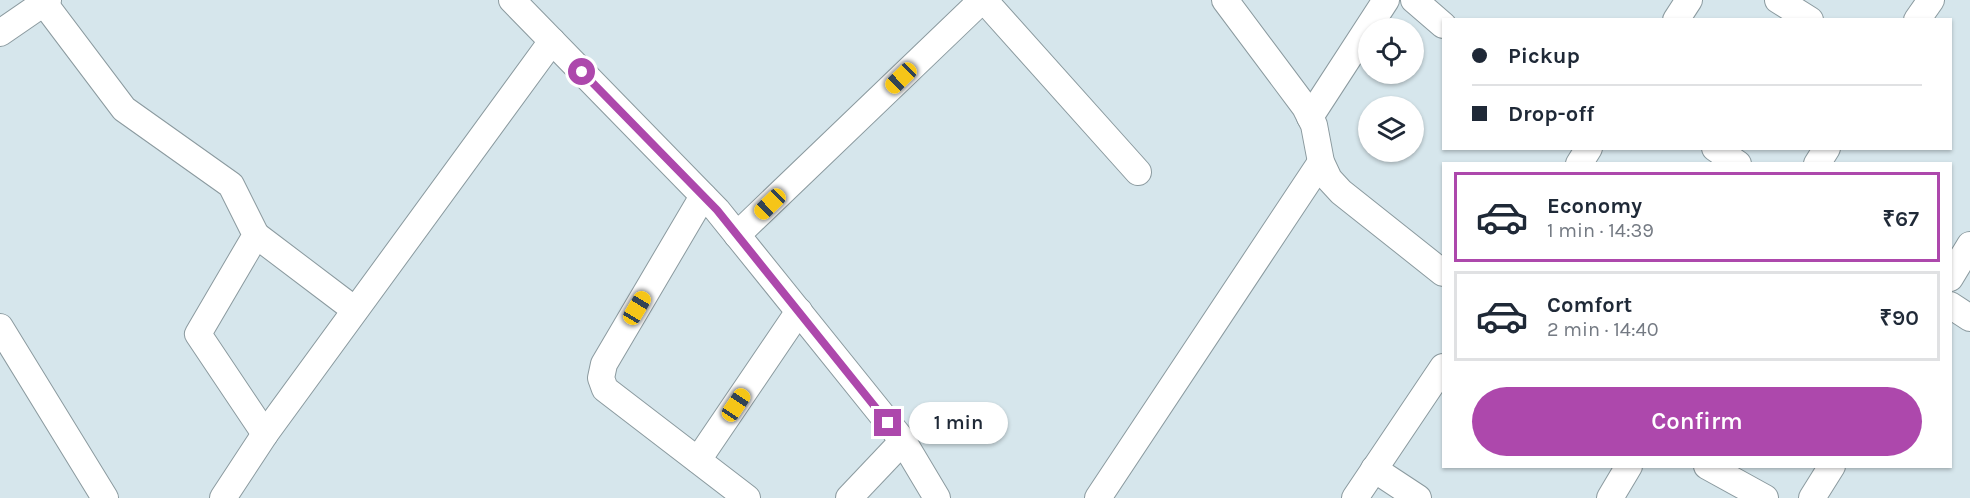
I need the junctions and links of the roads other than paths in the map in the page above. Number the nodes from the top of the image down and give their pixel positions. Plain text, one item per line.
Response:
1 (983, 0) edge
2 (1225, 0) edge
3 (1386, 0) edge
4 (1414, 0) edge
5 (1664, 0) edge
6 (1689, 0) edge
7 (1778, 0) edge
8 (1931, 0) edge
9 (516, 1) edge
10 (46, 2) edge
11 (1671, 18) edge
12 (1677, 18) edge
13 (1807, 18) edge
14 (1918, 18) edge
15 (1442, 24) edge
16 (0, 33) edge
17 (552, 41) junction
18 (1310, 117) junction
19 (1718, 150) edge
20 (1321, 162) junction
21 (1735, 162) edge
22 (1137, 172) dead end
23 (704, 196) junction
24 (256, 235) junction
25 (737, 235) junction
26 (1970, 245) edge
27 (1442, 272) edge
28 (1952, 275) edge
29 (1952, 306) edge
30 (355, 310) junction
31 (799, 311) junction
32 (1970, 318) edge
33 (0, 327) edge
34 (1442, 368) edge
35 (265, 434) junction
36 (903, 441) junction
37 (698, 460) junction
38 (1628, 468) edge
39 (1711, 468) edge
40 (1831, 468) edge
41 (1374, 469) junction
42 (105, 498) edge
43 (223, 498) edge
44 (747, 498) edge
45 (849, 498) edge
46 (937, 498) edge
47 (1098, 498) edge
48 (1355, 498) edge
49 (1418, 498) edge
50 (1610, 498) edge
51 (1765, 498) edge
52 (1812, 498) edge

1 - 22 street
1 - 25 street
2 - 18 street
3 - 18 street
4 - 15 street
5 - 11 street
6 - 12 street
7 - 13 street
8 - 14 street
9 - 17 street
10 - 16 street
10 - 24 street
17 - 23 street
17 - 30 street
18 - 20 street
19 - 21 street
20 - 27 street
20 - 47 street
23 - 25 street
23 - 37 street
24 - 30 street
24 - 35 street
25 - 31 street
26 - 28 street
29 - 32 street
30 - 35 street
31 - 36 street
31 - 37 street
33 - 42 street
34 - 41 street
35 - 43 street
36 - 45 street
36 - 46 street
37 - 44 street
38 - 50 street
39 - 51 street
40 - 52 street
41 - 48 street
41 - 49 street

